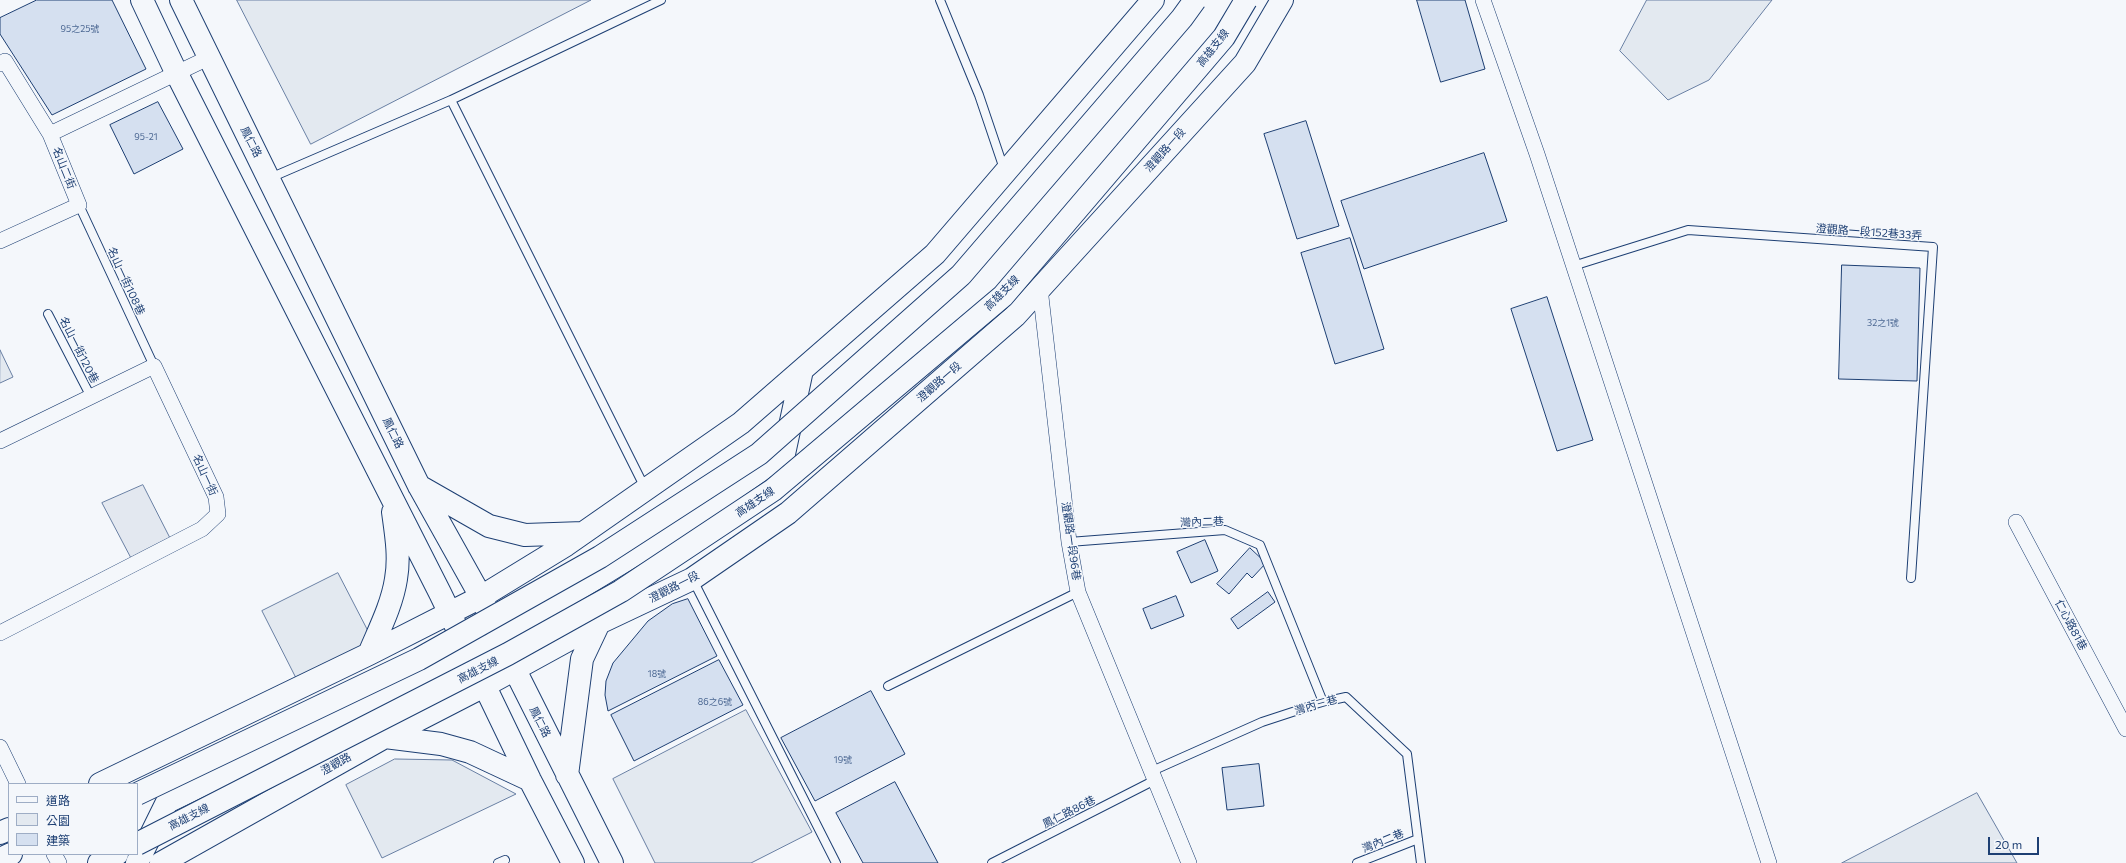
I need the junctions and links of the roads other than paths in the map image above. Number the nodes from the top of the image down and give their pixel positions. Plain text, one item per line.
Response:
1 (142, 0) edge
2 (181, 0) edge
3 (661, 0) edge
4 (940, 0) edge
5 (1153, 0) edge
6 (1195, 0) edge
7 (1246, 0) edge
8 (1282, 0) edge
9 (1483, 0) edge
10 (208, 58) junction
11 (2, 60) edge
12 (176, 72) junction
13 (451, 100) junction
14 (50, 134) junction
15 (1005, 172) junction
16 (269, 178) junction
17 (79, 205) junction
18 (0, 241) edge
19 (1573, 266) junction
20 (1040, 288) junction
21 (48, 314) dead end
22 (154, 366) junction
23 (802, 370) junction
24 (91, 397) junction
25 (0, 441) edge
26 (419, 486) junction
27 (646, 490) junction
28 (391, 495) junction
29 (2016, 522) dead end
30 (583, 534) junction
31 (1069, 542) junction
32 (1911, 578) dead end
33 (692, 579) junction
34 (1078, 592) junction
35 (481, 597) junction
36 (450, 613) junction
37 (599, 623) junction
38 (496, 631) junction
39 (0, 633) edge
40 (369, 654) junction
41 (471, 659) junction
42 (515, 670) junction
43 (484, 686) junction
44 (888, 686) dead end
45 (1323, 702) junction
46 (2126, 729) edge
47 (384, 737) junction
48 (0, 747) edge
49 (567, 775) junction
50 (1154, 776) junction
51 (530, 780) junction
52 (18, 783) edge
53 (102, 783) edge
54 (138, 794) edge
55 (1418, 839) junction
56 (138, 843) edge
57 (115, 855) edge
58 (99, 863) edge
59 (137, 863) edge
60 (161, 863) edge
61 (573, 863) edge
62 (612, 863) edge
63 (836, 863) edge
64 (992, 863) edge
65 (1189, 863) edge
66 (1357, 863) edge
67 (1421, 863) edge
68 (1769, 863) edge

1 - 12 main road
2 - 10 main road, 鳳仁路
3 - 13 lane
4 - 15 lane
5 - 15 main road
6 - 54 main road, bridge
7 - 56 main road, 高雄支線, bridge
8 - 20 main road, 澄觀路一段
9 - 19 street
10 - 12 street
10 - 16 main road, 鳳仁路
11 - 14 street, 名山二街
12 - 14 street
12 - 28 main road
13 - 16 lane
13 - 27 lane
14 - 17 street, 名山二街
15 - 23 main road
16 - 26 main road, 鳳仁路
17 - 18 street
17 - 22 lane, 名山一街108巷
19 - 32 lane, 澄觀路一段152巷33弄
19 - 68 street
20 - 31 street, 澄觀路一段96巷
20 - 33 main road, 澄觀路一段
21 - 24 lane, 名山一街120巷
22 - 24 street
22 - 39 street, 名山一街
23 - 27 main road
23 - 38 main road
24 - 25 street
26 - 30 main road
26 - 35 main road, 鳳仁路
27 - 30 main road
28 - 36 main road
28 - 40 main road
29 - 46 street, 仁心路81巷
30 - 35 main road
31 - 34 street, 澄觀路一段96巷
31 - 45 lane, 灣內二巷
33 - 37 main road, 澄觀路一段
33 - 63 lane
34 - 44 lane
34 - 50 street, 澄觀路一段96巷
35 - 36 main road
35 - 38 main road, 鳳仁路
36 - 40 main road
36 - 41 main road
37 - 42 main road, 澄觀路一段
37 - 49 main road
38 - 41 main road
38 - 42 main road, 鳳仁路
40 - 53 main road
41 - 43 main road
41 - 59 main road
42 - 43 main road, 澄觀路
42 - 49 main road, 鳳仁路
43 - 47 main road, 澄觀路
43 - 51 main road
45 - 50 lane, 灣內三巷
45 - 55 lane, 灣內三巷
47 - 51 main road
47 - 60 main road, 澄觀路
48 - 52 street
49 - 62 main road, 鳳仁路
50 - 64 lane, 鳳仁路86巷
50 - 65 street
51 - 61 main road
55 - 66 lane, 灣內二巷
55 - 67 lane, 灣內三巷
57 - 58 main road

